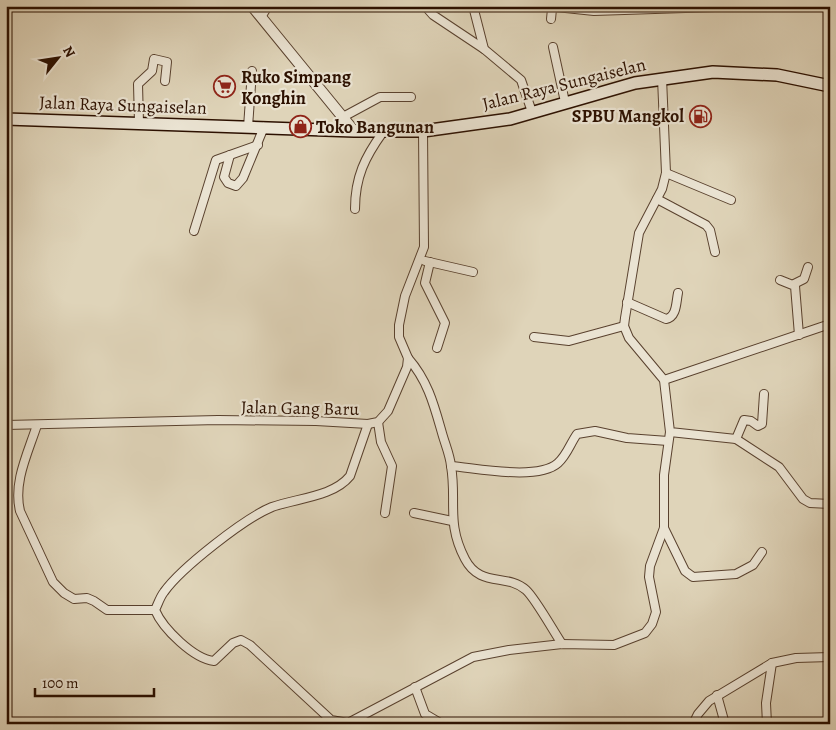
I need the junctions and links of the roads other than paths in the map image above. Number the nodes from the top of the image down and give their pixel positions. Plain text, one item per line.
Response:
1 (252, 6) edge
2 (268, 6) edge
3 (425, 6) edge
4 (473, 6) edge
5 (746, 6) edge
6 (627, 8) edge
7 (261, 17) junction
8 (551, 19) dead end
9 (553, 47) dead end
10 (484, 49) junction
11 (252, 71) dead end
12 (662, 78) junction
13 (165, 81) dead end
14 (830, 86) edge
15 (411, 97) dead end
16 (565, 102) junction
17 (532, 112) junction
18 (343, 117) junction
19 (6, 119) edge
20 (139, 123) junction
21 (248, 127) junction
22 (264, 127) junction
23 (354, 131) junction
24 (422, 131) junction
25 (383, 132) junction
26 (258, 145) junction
27 (230, 155) junction
28 (666, 173) junction
29 (657, 199) junction
30 (731, 200) dead end
31 (355, 209) dead end
32 (194, 231) dead end
33 (714, 252) dead end
34 (421, 259) junction
35 (430, 262) junction
36 (808, 267) dead end
37 (473, 272) dead end
38 (780, 280) dead end
39 (794, 284) junction
40 (678, 293) dead end
41 (627, 302) junction
42 (830, 324) edge
43 (624, 326) junction
44 (799, 335) junction
45 (534, 337) dead end
46 (437, 348) dead end
47 (408, 358) junction
48 (664, 380) junction
49 (764, 394) dead end
50 (378, 422) junction
51 (368, 424) junction
52 (6, 425) edge
53 (37, 426) junction
54 (670, 432) junction
55 (736, 439) junction
56 (668, 441) junction
57 (451, 466) junction
58 (830, 504) edge
59 (385, 513) dead end
60 (414, 513) dead end
61 (452, 521) junction
62 (664, 528) junction
63 (762, 552) dead end
64 (156, 610) junction
65 (562, 644) junction
66 (830, 657) edge
67 (772, 663) junction
68 (415, 687) junction
69 (717, 695) junction
70 (442, 724) edge
71 (693, 724) edge
72 (725, 724) edge
73 (767, 724) edge

1 - 7 street
2 - 7 street
3 - 10 street
4 - 10 street
5 - 6 street
6 - 8 street
7 - 18 street
9 - 16 street
10 - 17 street
11 - 21 street
12 - 14 main road, Jalan Raya Sungaiselan
12 - 16 main road, Jalan Raya Sungaiselan
12 - 28 street
13 - 20 street
15 - 18 street
16 - 17 main road, Jalan Raya Sungaiselan
17 - 24 main road, Jalan Raya Sungaiselan
18 - 23 street
19 - 20 main road, Jalan Raya Sungaiselan
20 - 21 main road, Jalan Raya Sungaiselan
21 - 22 main road, Jalan Raya Sungaiselan
22 - 23 main road, Jalan Raya Sungaiselan
22 - 26 street
23 - 25 main road, Jalan Raya Sungaiselan
24 - 25 main road, Jalan Raya Sungaiselan
24 - 34 street
25 - 31 street
26 - 27 street
26 - 27 street
27 - 32 street
28 - 29 street
28 - 30 street
29 - 33 street
29 - 41 street
34 - 35 street
34 - 47 street
35 - 37 street
35 - 46 street
36 - 39 street
38 - 39 street
39 - 44 street
40 - 41 street
41 - 43 street
42 - 44 street
43 - 45 street
43 - 48 street
44 - 48 street
47 - 50 street, Jalan Gang Baru
47 - 57 street
48 - 54 street
49 - 55 street
50 - 51 street, Jalan Gang Baru
50 - 59 street
51 - 53 street, Jalan Gang Baru
51 - 64 street
52 - 53 street, Jalan Gang Baru
53 - 64 street
54 - 55 street
54 - 56 street
55 - 58 street
56 - 57 street
56 - 62 street
57 - 61 street
60 - 61 street
61 - 65 street
62 - 63 street
62 - 65 street
64 - 68 street
65 - 68 street
66 - 67 street
67 - 69 street
67 - 73 street
68 - 70 street
69 - 71 street
69 - 72 street

